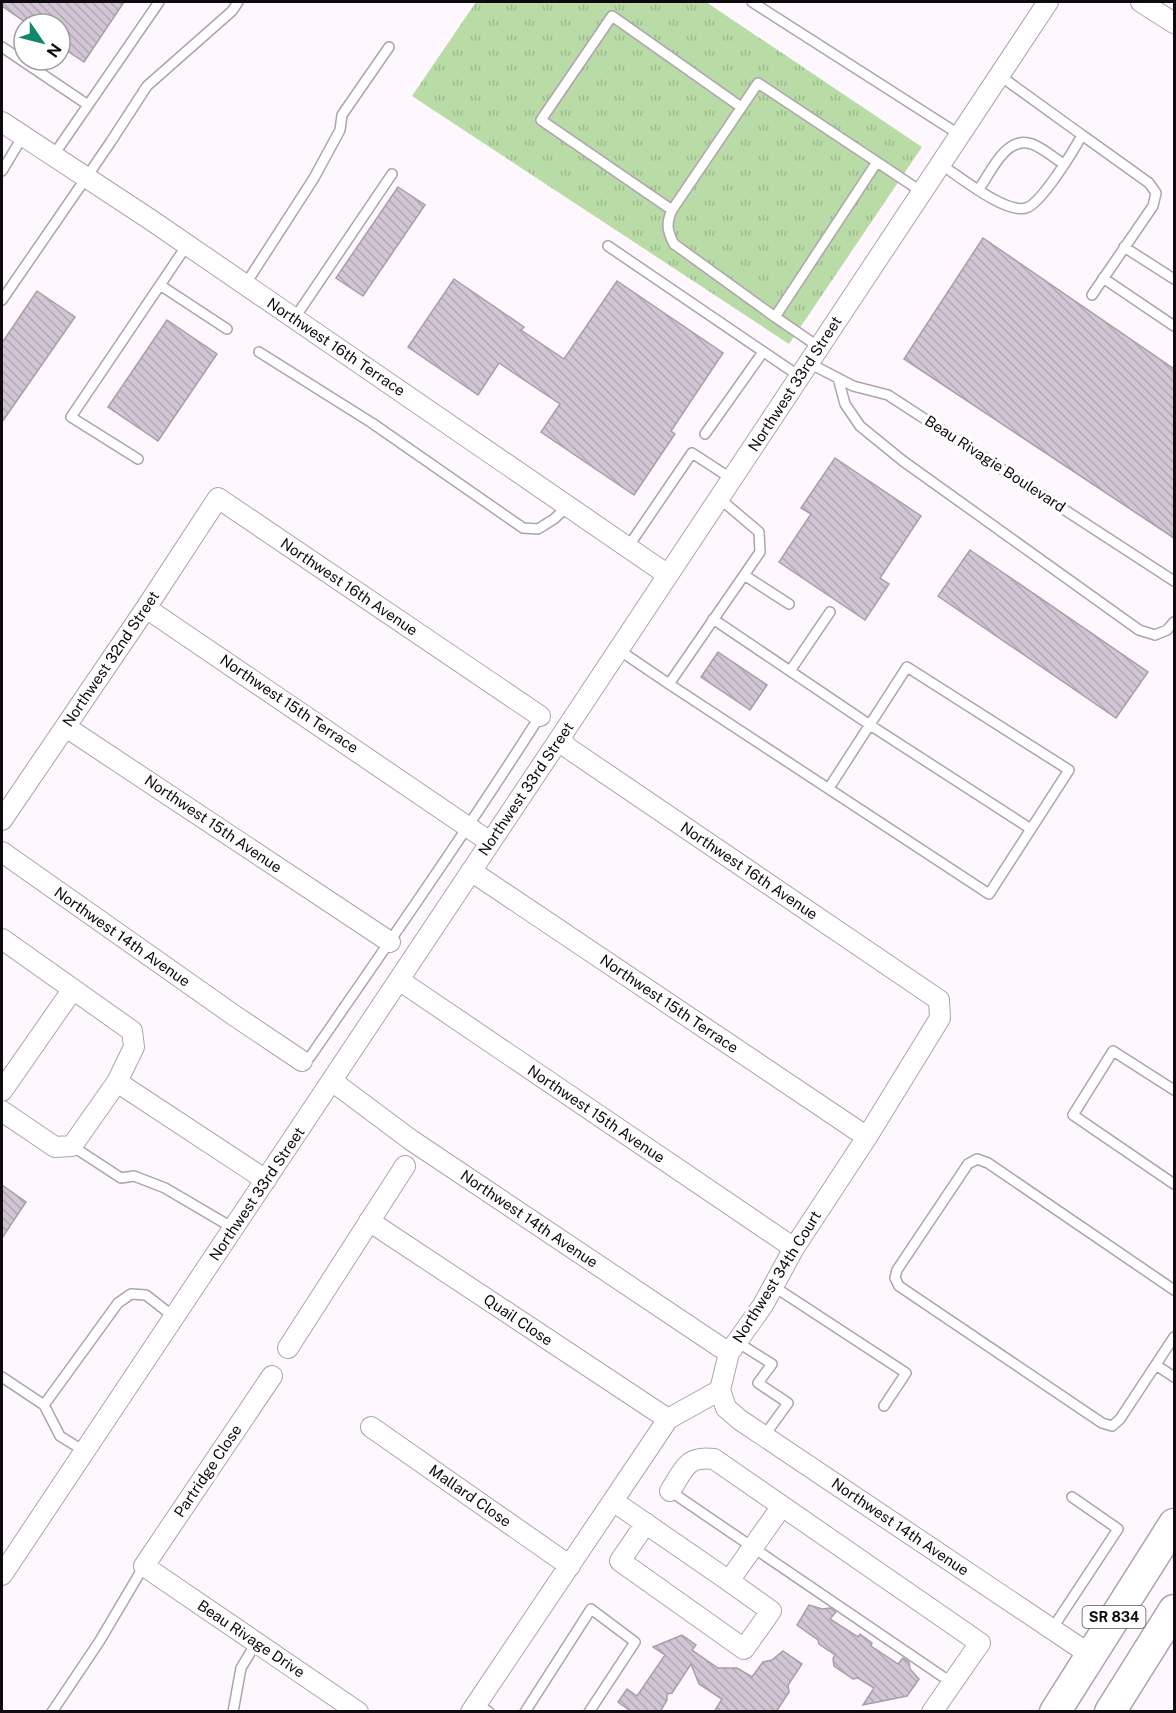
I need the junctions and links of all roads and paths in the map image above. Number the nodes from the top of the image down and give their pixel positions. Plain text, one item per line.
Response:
1 (159, 2) edge
2 (238, 2) edge
3 (752, 2) edge
4 (1048, 2) edge
5 (1142, 2) edge
6 (1174, 23) edge
7 (2, 47) edge
8 (389, 47) dead end
9 (999, 75) junction
10 (88, 105) junction
11 (741, 107) junction
12 (2, 122) edge
13 (960, 135) junction
14 (1082, 135) junction
15 (23, 136) junction
16 (53, 156) junction
17 (877, 162) junction
18 (940, 164) junction
19 (1064, 164) junction
20 (2, 171) edge
21 (392, 174) dead end
22 (85, 178) junction
23 (979, 189) junction
24 (922, 192) junction
25 (672, 210) junction
26 (187, 245) junction
27 (608, 246) dead end
28 (1124, 247) junction
29 (1103, 278) junction
30 (1174, 279) edge
31 (160, 285) junction
32 (245, 285) junction
33 (1092, 295) dead end
34 (2, 300) edge
35 (775, 316) junction
36 (294, 319) junction
37 (1174, 326) edge
38 (227, 329) dead end
39 (259, 352) dead end
40 (763, 352) junction
41 (809, 362) junction
42 (838, 378) junction
43 (705, 434) dead end
44 (138, 459) dead end
45 (732, 479) junction
46 (218, 498) joint
47 (719, 498) junction
48 (568, 506) junction
49 (628, 547) junction
50 (668, 575) junction
51 (744, 575) junction
52 (1174, 580) edge
53 (789, 604) dead end
54 (146, 608) junction
55 (830, 612) dead end
56 (713, 619) junction
57 (1174, 622) edge
58 (619, 650) junction
59 (790, 671) junction
60 (669, 684) junction
61 (540, 716) joint
62 (870, 725) junction
63 (66, 727) junction
64 (560, 738) junction
65 (829, 788) junction
66 (2, 820) edge
67 (469, 827) junction
68 (1031, 829) junction
69 (490, 842) junction
70 (2, 852) edge
71 (471, 871) junction
72 (390, 942) junction
73 (3, 943) edge
74 (399, 980) junction
75 (73, 989) junction
76 (939, 1000) joint
77 (302, 1061) joint
78 (332, 1081) junction
79 (117, 1082) junction
80 (1174, 1090) edge
81 (2, 1091) edge
82 (2, 1111) edge
83 (867, 1137) junction
84 (72, 1146) junction
85 (405, 1166) dead end
86 (266, 1180) junction
87 (1174, 1184) edge
88 (369, 1221) junction
89 (233, 1228) junction
90 (794, 1248) junction
91 (773, 1286) junction
92 (1174, 1290) edge
93 (174, 1317) junction
94 (1174, 1337) edge
95 (288, 1348) dead end
96 (733, 1348) junction
97 (1156, 1365) junction
98 (272, 1376) dead end
99 (2, 1377) edge
100 (1174, 1377) edge
101 (720, 1390) junction
102 (44, 1405) junction
103 (884, 1406) dead end
104 (668, 1419) junction
105 (371, 1427) dead end
106 (764, 1436) junction
107 (84, 1451) junction
108 (670, 1491) joint
109 (1072, 1497) dead end
110 (613, 1501) junction
111 (782, 1506) junction
112 (646, 1524) junction
113 (1174, 1524) edge
114 (752, 1548) junction
115 (144, 1566) junction
116 (570, 1566) junction
117 (2, 1575) edge
118 (729, 1581) junction
119 (1174, 1610) edge
120 (1052, 1629) junction
121 (256, 1643) junction
122 (1089, 1654) junction
123 (952, 1683) junction
124 (54, 1709) edge
125 (479, 1709) edge
126 (64, 1712) edge
127 (233, 1712) edge
128 (358, 1712) edge
129 (525, 1712) edge
130 (589, 1712) edge
131 (932, 1712) edge
132 (1054, 1712) edge
133 (1110, 1712) edge

1 - 10 lane
2 - 22 lane
3 - 13 lane
4 - 9 street, Northwest 33rd Street
5 - 6 street
7 - 10 lane
8 - 32 lane
9 - 13 street, Northwest 33rd Street
9 - 14 lane
10 - 16 lane
11 - 17 lane
11 - 25 lane
11 - 25 lane
12 - 15 street, Northwest 16th Terrace
13 - 18 street, Northwest 33rd Street
14 - 19 lane
14 - 28 lane
15 - 16 street, Northwest 16th Terrace
15 - 20 lane
16 - 22 street, Northwest 16th Terrace
17 - 24 lane
17 - 35 lane
18 - 23 lane
18 - 24 street, Northwest 33rd Street
19 - 23 lane
19 - 23 lane
21 - 36 lane
22 - 26 street, Northwest 16th Terrace
22 - 34 lane
24 - 41 street, Northwest 33rd Street
25 - 35 lane
26 - 31 lane
26 - 32 street, Northwest 16th Terrace
27 - 40 lane
28 - 29 lane
28 - 30 lane
29 - 33 lane
29 - 37 lane
31 - 38 lane
31 - 44 lane
32 - 36 street, Northwest 16th Terrace
35 - 41 lane
36 - 48 street, Northwest 16th Terrace
39 - 48 lane
40 - 41 lane
40 - 43 lane
41 - 42 lane, Beau Rivagie Boulevard
41 - 45 street, Northwest 33rd Street
42 - 52 lane, Beau Rivagie Boulevard
42 - 57 lane
45 - 47 street, Northwest 33rd Street
45 - 49 lane
46 - 54 street, Northwest 32nd Street
46 - 61 street, Northwest 16th Avenue
47 - 50 street, Northwest 33rd Street
47 - 51 lane
48 - 49 street, Northwest 16th Terrace
49 - 50 street, Northwest 16th Terrace
50 - 58 street, Northwest 33rd Street
51 - 53 lane
51 - 56 lane
54 - 63 street, Northwest 32nd Street
54 - 67 street, Northwest 15th Terrace
55 - 59 lane
56 - 59 lane
56 - 60 lane
58 - 60 lane
58 - 64 street, Northwest 33rd Street
59 - 62 lane
60 - 65 lane
61 - 67 lane
62 - 65 lane
62 - 68 lane
62 - 68 lane
63 - 66 street, Northwest 32nd Street
63 - 72 street, Northwest 15th Avenue
64 - 69 street, Northwest 33rd Street
64 - 76 street, Northwest 16th Avenue
65 - 68 lane
67 - 69 street, Northwest 15th Terrace
67 - 72 lane
69 - 71 street, Northwest 33rd Street
70 - 77 street, Northwest 14th Avenue
71 - 74 street, Northwest 33rd Street
71 - 83 street, Northwest 15th Terrace
72 - 77 lane
73 - 75 street
74 - 78 street, Northwest 33rd Street
74 - 90 street, Northwest 15th Avenue
75 - 79 street
75 - 81 street
76 - 83 street, Northwest 34th Court
78 - 86 street, Northwest 33rd Street
78 - 96 street, Northwest 14th Avenue
79 - 84 street
79 - 86 street
80 - 87 lane
82 - 84 street
83 - 90 street, Northwest 34th Court
84 - 89 lane
85 - 88 street
86 - 89 street, Northwest 33rd Street
88 - 95 street
88 - 104 street, Quail Close
89 - 93 street, Northwest 33rd Street
90 - 91 street, Northwest 34th Court
91 - 96 street, Northwest 34th Court
91 - 103 lane
92 - 97 lane
93 - 102 lane
93 - 107 street, Northwest 33rd Street
94 - 97 lane
96 - 101 street, Northwest 34th Court
96 - 106 lane
97 - 100 lane
98 - 115 street, Partridge Close
99 - 102 lane
101 - 104 street
101 - 106 street, Northwest 14th Avenue
102 - 107 lane
104 - 110 street
105 - 116 street, Mallard Close
106 - 120 street, Northwest 14th Avenue
107 - 117 street, Northwest 33rd Street
108 - 111 street
108 - 114 lane
109 - 120 lane
110 - 112 street
110 - 116 street
111 - 114 street
111 - 123 street
112 - 118 street
112 - 118 street
113 - 122 main road, SR 834
114 - 118 street
114 - 123 lane
115 - 121 street, Beau Rivage Drive
115 - 124 lane
116 - 125 street
119 - 133 main road, SR 834
120 - 122 street, Northwest 14th Avenue
121 - 127 lane
121 - 128 street, Beau Rivage Drive
122 - 132 main road, SR 834
123 - 131 street
124 - 126 lane
129 - 130 lane

